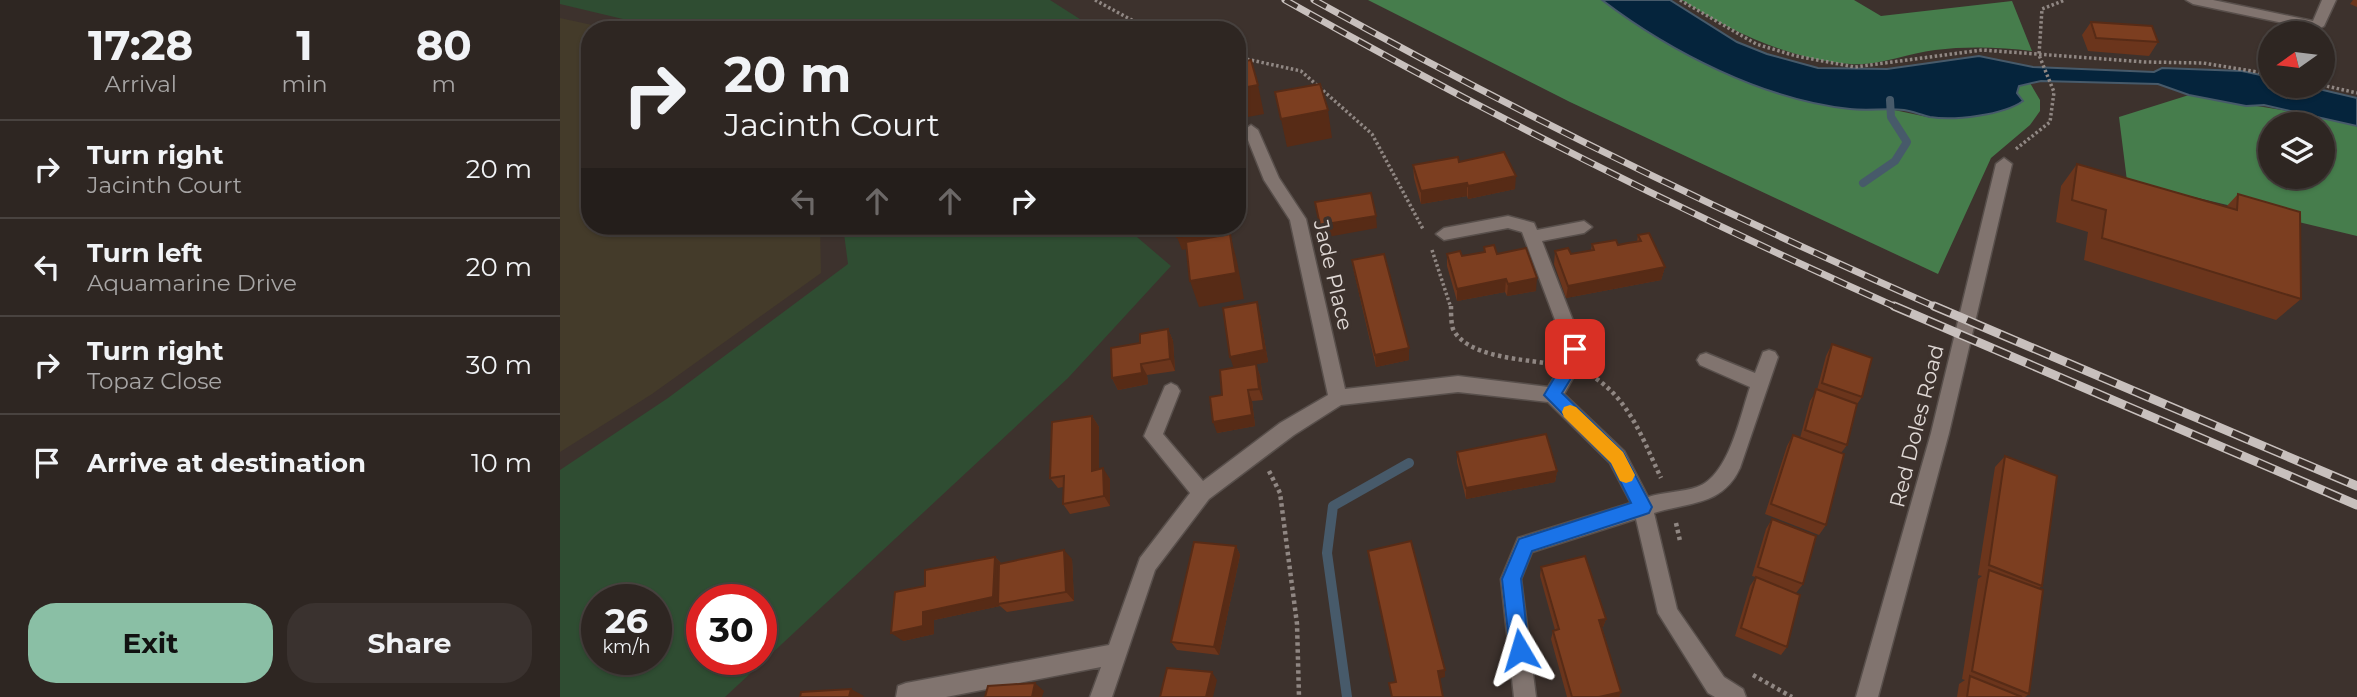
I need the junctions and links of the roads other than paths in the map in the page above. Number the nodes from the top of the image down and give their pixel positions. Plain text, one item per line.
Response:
1 (2193, 0) edge
2 (2329, 0) edge
3 (1251, 130) dead end
4 (2004, 164) road end
5 (1584, 227) dead end
6 (1444, 234) dead end
7 (1532, 237) junction
8 (1769, 357) dead end
9 (1706, 360) dead end
10 (1760, 383) junction
11 (1171, 391) dead end
12 (1553, 395) junction
13 (1338, 398) junction
14 (1202, 493) junction
15 (1643, 507) junction
16 (1115, 654) junction
17 (906, 694) dead end
18 (1101, 697) edge
19 (1525, 697) edge
20 (1735, 697) edge
21 (1867, 697) edge

1 - 2 street
3 - 13 street, Jade Place
4 - 21 street, Red Doles Road
5 - 7 street
6 - 7 street
7 - 12 street
8 - 10 street
9 - 10 street
10 - 15 street
11 - 14 street
12 - 13 street
12 - 15 street
13 - 14 street
14 - 16 street
15 - 19 street
15 - 20 street
16 - 17 street
16 - 18 street

